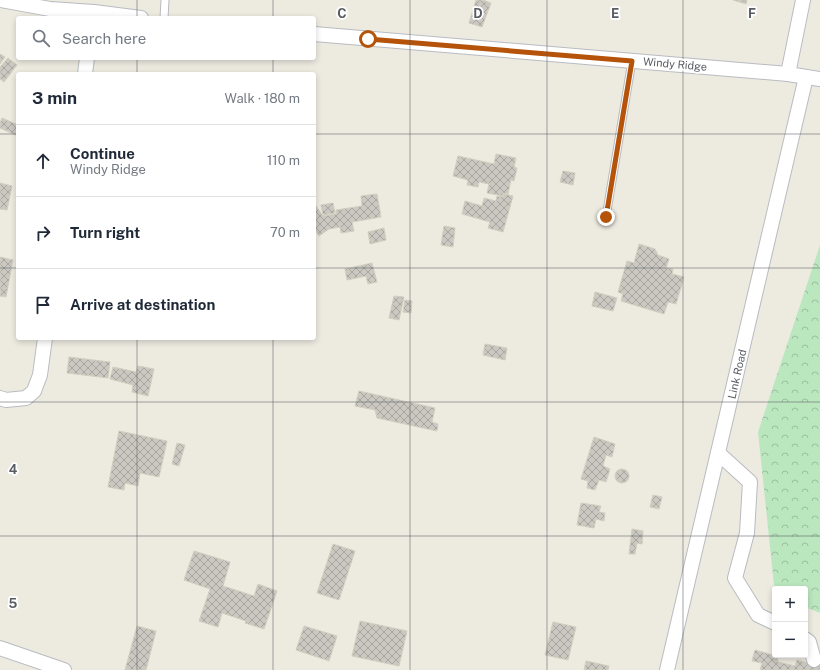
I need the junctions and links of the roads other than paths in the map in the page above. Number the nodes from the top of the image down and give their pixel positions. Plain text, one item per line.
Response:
1 (1, 0) edge
2 (165, 0) edge
3 (803, 0) edge
4 (93, 15) edge
5 (109, 16) edge
6 (164, 16) edge
7 (316, 34) edge
8 (87, 60) edge
9 (632, 61) junction
10 (85, 72) edge
11 (788, 74) junction
12 (813, 78) edge
13 (606, 217) dead end
14 (45, 340) edge
15 (0, 398) edge
16 (718, 453) junction
17 (773, 622) edge
18 (808, 641) edge
19 (0, 648) edge
20 (814, 660) dead end
21 (64, 670) edge
22 (667, 670) edge

1 - 4 street
2 - 6 lane
3 - 11 street
4 - 5 street
7 - 9 street, Windy Ridge
8 - 10 street
9 - 11 street, Windy Ridge
9 - 13 lane
11 - 12 street, Windy Ridge
12 - 16 street, Link Road
14 - 15 street
16 - 17 street
16 - 22 street, Link Road
18 - 20 street
19 - 21 street

